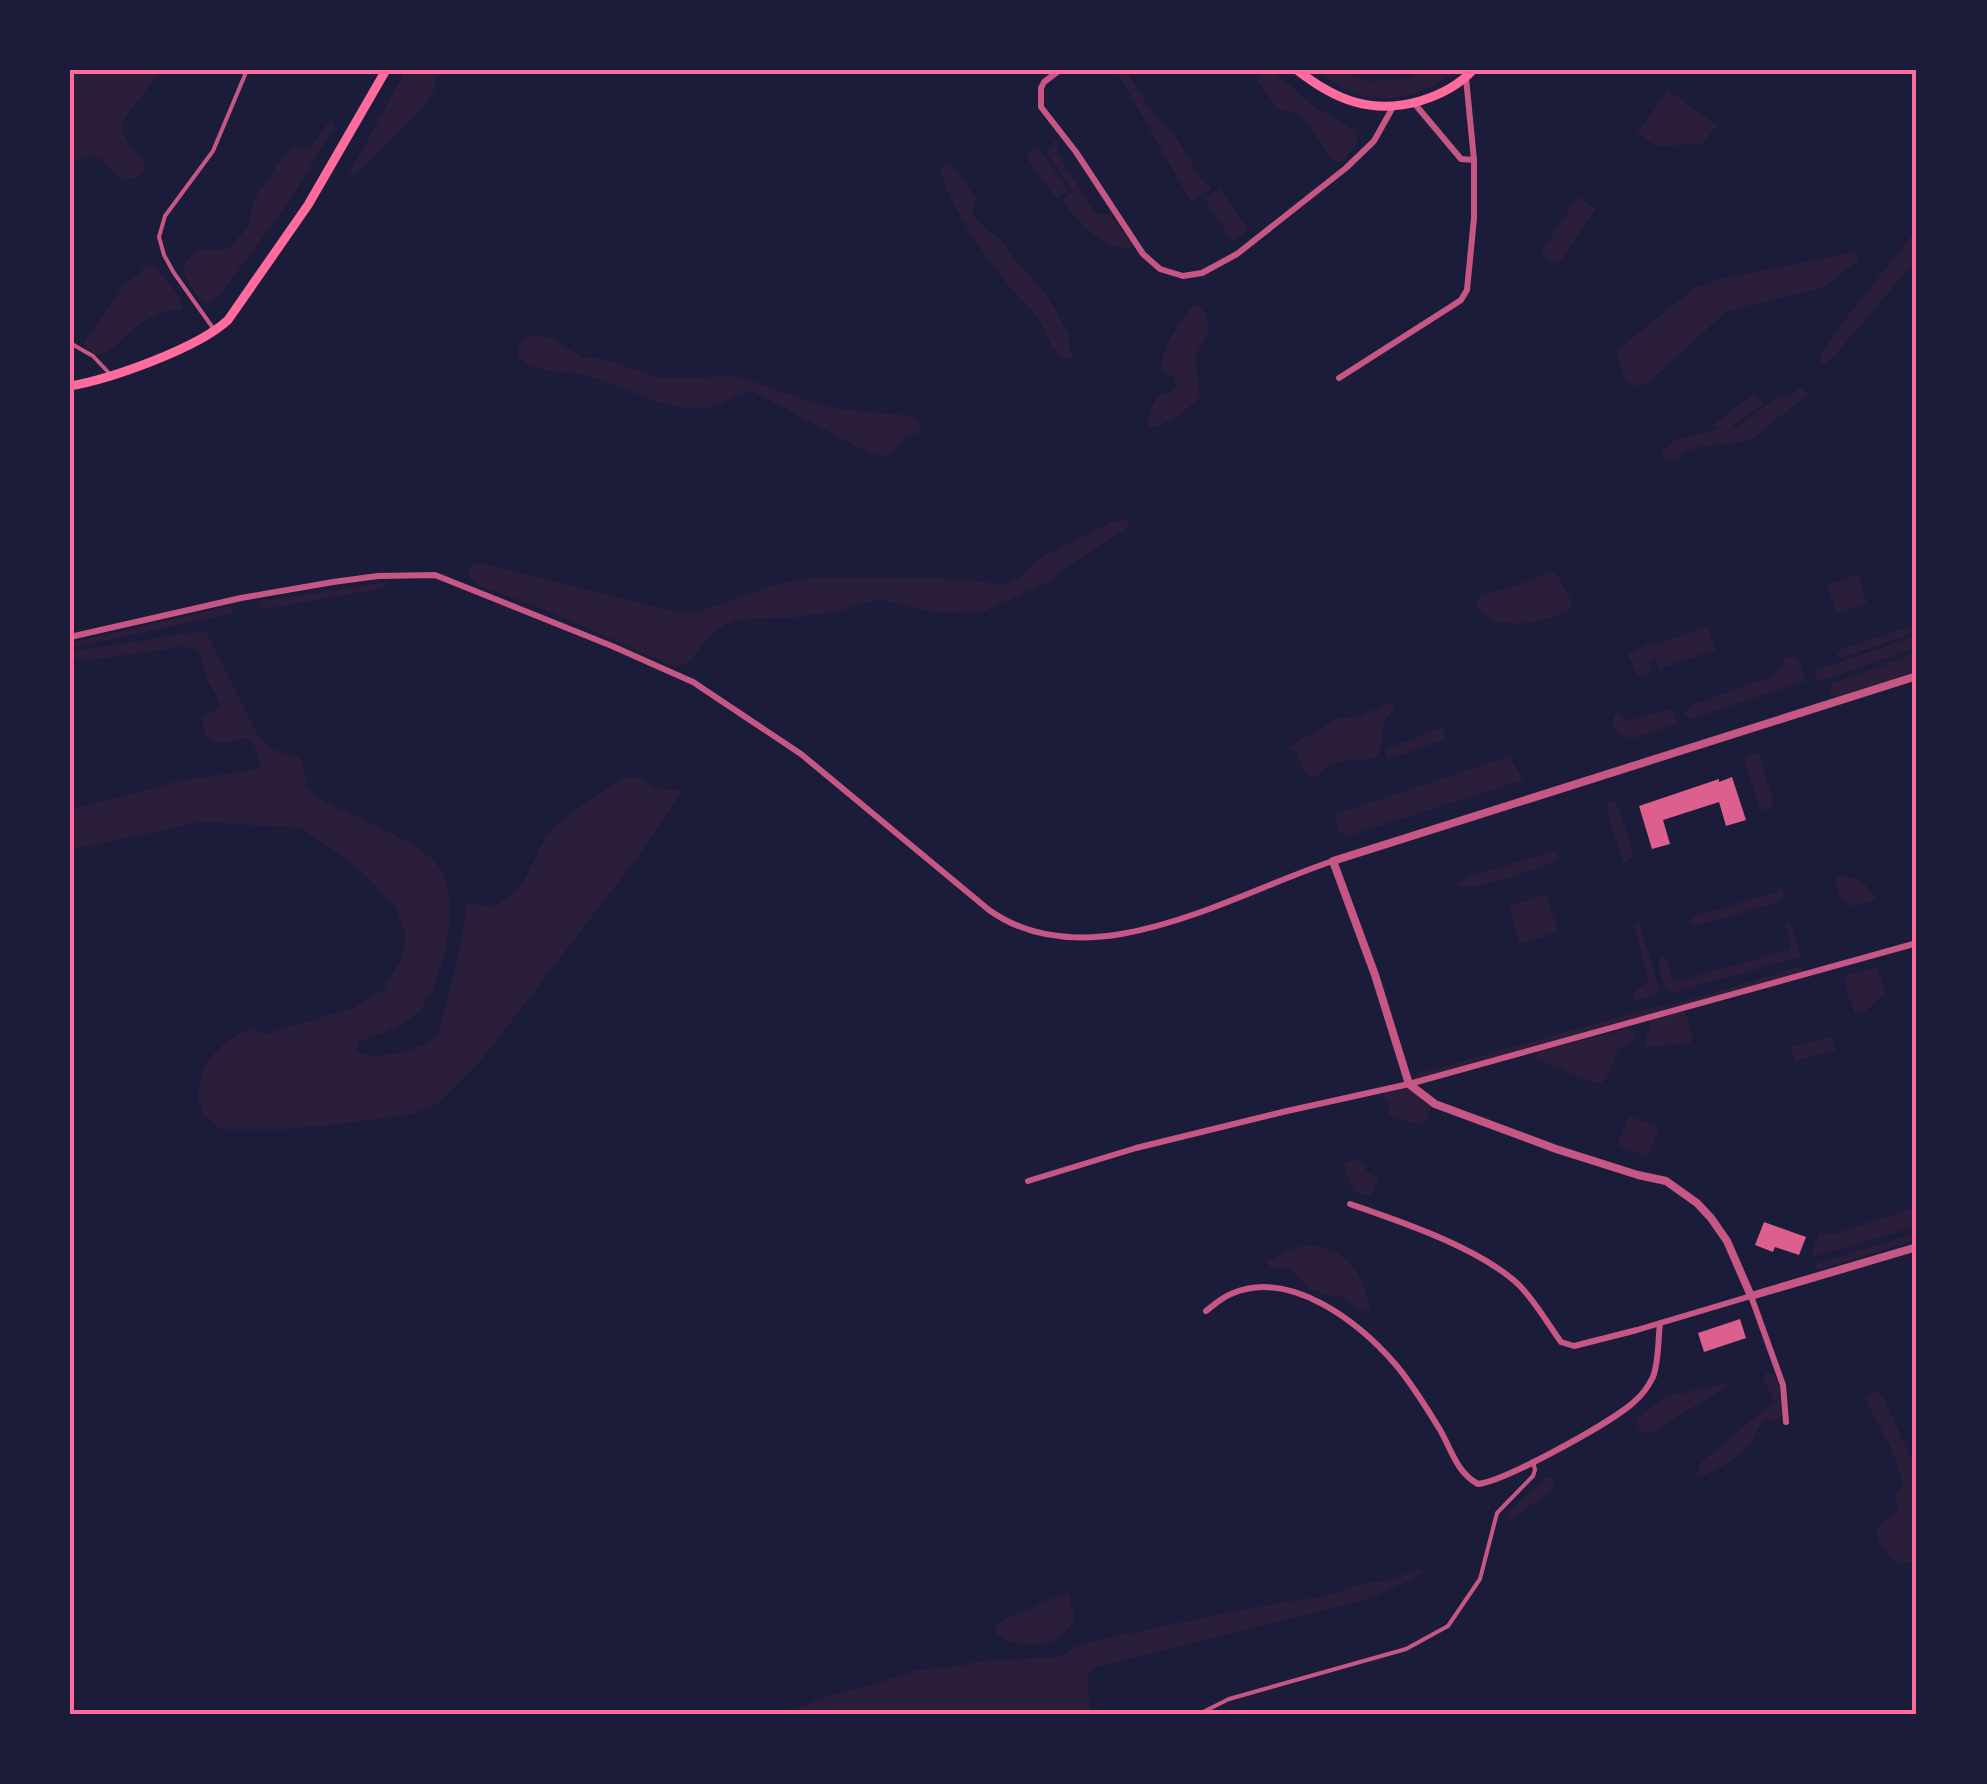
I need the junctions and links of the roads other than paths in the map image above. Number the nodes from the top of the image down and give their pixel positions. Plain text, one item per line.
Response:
1 (247, 70) edge
2 (386, 70) edge
3 (1060, 70) edge
4 (1297, 70) edge
5 (1469, 74) edge
6 (1414, 103) junction
7 (1393, 107) junction
8 (1474, 160) junction
9 (216, 332) junction
10 (70, 343) edge
11 (110, 375) junction
12 (1339, 378) dead end
13 (70, 386) edge
14 (70, 636) edge
15 (1917, 676) edge
16 (1333, 861) junction
17 (1917, 943) edge
18 (1409, 1084) junction
19 (1028, 1181) dead end
20 (1350, 1204) dead end
21 (1917, 1247) edge
22 (1751, 1296) junction
23 (1206, 1312) dead end
24 (1660, 1323) junction
25 (1786, 1422) dead end
26 (1533, 1461) junction
27 (1199, 1714) edge

1 - 9 lane
2 - 9 main road
3 - 7 street
4 - 7 main road
5 - 6 main road
5 - 8 street
6 - 7 main road
6 - 8 street
8 - 12 street
9 - 11 main road
10 - 11 lane
11 - 13 main road
14 - 16 street
15 - 16 street
16 - 18 street
17 - 18 street
18 - 19 street
18 - 22 street
20 - 24 street
21 - 22 street
22 - 24 street
22 - 25 street
23 - 26 street
24 - 26 street
26 - 27 lane

